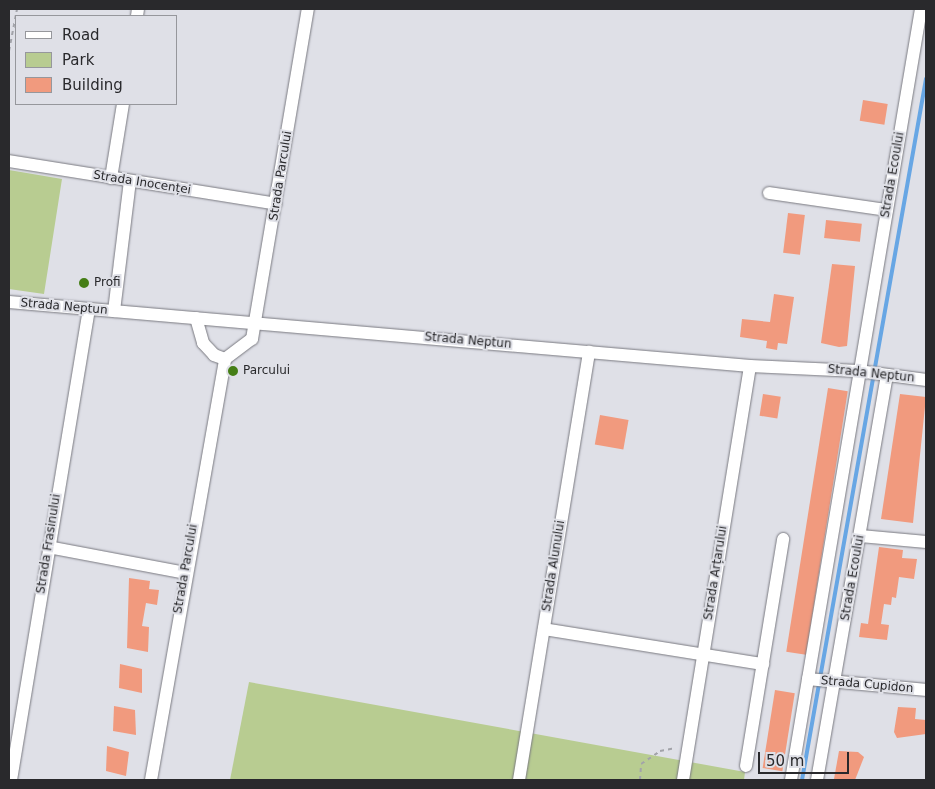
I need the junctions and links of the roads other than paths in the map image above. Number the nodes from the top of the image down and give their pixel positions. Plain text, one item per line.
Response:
1 (308, 9) edge
2 (921, 9) edge
3 (122, 105) edge
4 (9, 161) edge
5 (110, 178) junction
6 (130, 181) junction
7 (769, 193) dead end
8 (276, 204) junction
9 (887, 210) junction
10 (9, 302) edge
11 (89, 309) junction
12 (114, 311) junction
13 (196, 318) junction
14 (256, 323) junction
15 (589, 352) junction
16 (225, 359) junction
17 (750, 366) junction
18 (862, 371) junction
19 (884, 375) junction
20 (926, 380) edge
21 (861, 536) junction
22 (783, 539) dead end
23 (926, 542) edge
24 (48, 547) junction
25 (185, 572) junction
26 (544, 629) junction
27 (703, 655) junction
28 (763, 664) junction
29 (811, 680) junction
30 (832, 682) junction
31 (926, 690) edge
32 (746, 766) dead end
33 (11, 780) edge
34 (151, 780) edge
35 (519, 780) edge
36 (683, 780) edge
37 (791, 780) edge
38 (817, 780) edge

1 - 8 street, Strada Parcului
2 - 9 street, Strada Ecoului
3 - 5 street
4 - 5 street, Strada Inocenței
5 - 6 street, Strada Inocenței
6 - 8 street, Strada Inocenței
6 - 12 street
7 - 9 street
8 - 14 street, Strada Parcului
9 - 18 street, Strada Ecoului
10 - 11 street, Strada Neptun
11 - 12 street, Strada Neptun
11 - 24 street, Strada Frasinului
12 - 13 street, Strada Neptun
13 - 14 street, Strada Neptun
13 - 16 street
14 - 15 street, Strada Neptun
14 - 16 street, Strada Parcului
15 - 17 street, Strada Neptun
15 - 26 street, Strada Alunului
16 - 25 street, Strada Parcului
17 - 18 street, Strada Neptun
17 - 27 street, Strada Arțarului
18 - 19 street, Strada Neptun
18 - 29 street, Strada Ecoului
19 - 20 street, Strada Neptun
19 - 21 street, Strada Ecoului
21 - 23 street
21 - 30 street, Strada Ecoului
22 - 28 street
24 - 25 street
24 - 33 street, Strada Frasinului
25 - 34 street, Strada Parcului
26 - 27 street
26 - 35 street, Strada Alunului
27 - 28 street
27 - 36 street, Strada Arțarului
28 - 32 street
29 - 30 street, Strada Cupidon
29 - 37 street, Strada Ecoului
30 - 31 street, Strada Cupidon
30 - 38 street, Strada Ecoului

